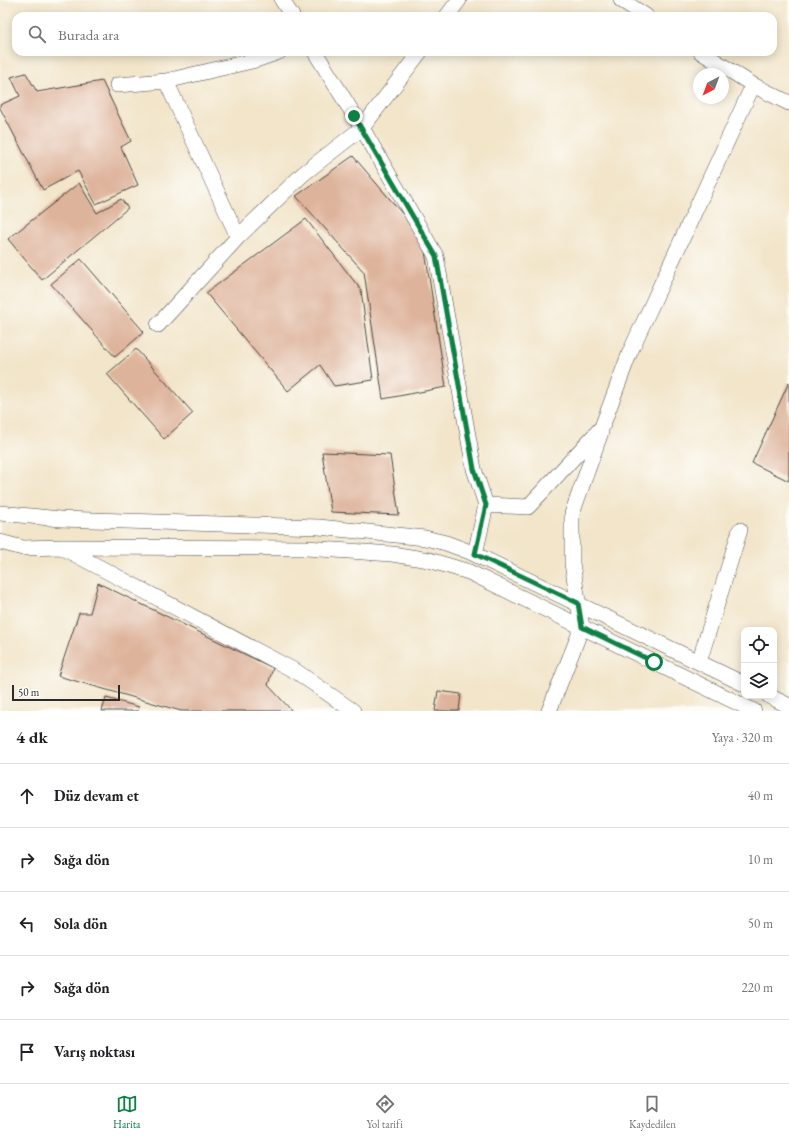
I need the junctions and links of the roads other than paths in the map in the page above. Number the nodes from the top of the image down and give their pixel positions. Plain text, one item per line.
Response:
1 (282, 0) edge
2 (459, 0) edge
3 (621, 0) edge
4 (290, 12) edge
5 (450, 12) edge
6 (640, 12) edge
7 (268, 56) edge
8 (317, 56) edge
9 (417, 56) edge
10 (707, 56) edge
11 (166, 81) junction
12 (117, 85) dead end
13 (753, 85) junction
14 (789, 103) edge
15 (362, 128) junction
16 (238, 237) junction
17 (158, 325) dead end
18 (602, 427) junction
19 (486, 505) junction
20 (0, 513) edge
21 (740, 530) dead end
22 (0, 542) edge
23 (61, 547) junction
24 (475, 554) junction
25 (578, 603) junction
26 (582, 627) junction
27 (699, 662) junction
28 (741, 683) edge
29 (775, 699) edge
30 (789, 706) edge
31 (353, 711) edge
32 (549, 711) edge
33 (754, 711) edge

1 - 4 street
2 - 5 street
3 - 6 street
7 - 11 street
8 - 15 street
9 - 15 street
10 - 13 street
11 - 12 street
11 - 16 street
13 - 14 street
13 - 18 street
15 - 16 street
15 - 19 street
16 - 17 street
18 - 19 street
18 - 25 street
19 - 24 street
20 - 24 street
21 - 27 street
22 - 23 street
23 - 26 street
23 - 31 street
24 - 25 street
25 - 26 street
25 - 27 street
26 - 32 street
26 - 33 street
27 - 28 street
29 - 30 street

